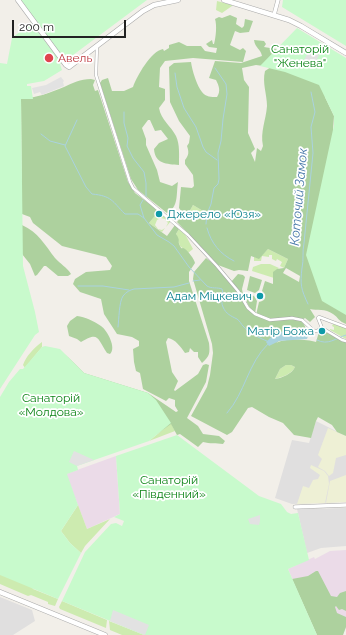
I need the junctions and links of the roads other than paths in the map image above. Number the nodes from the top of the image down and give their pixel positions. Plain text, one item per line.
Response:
1 (18, 0) edge
2 (178, 0) edge
3 (224, 0) edge
4 (278, 0) edge
5 (274, 15) junction
6 (97, 46) junction
7 (346, 53) edge
8 (346, 327) edge
9 (322, 328) junction
10 (346, 341) edge
11 (346, 505) edge
12 (295, 507) dead end
13 (0, 592) edge
14 (105, 635) edge

1 - 6 street
2 - 6 street
3 - 5 street
4 - 5 street
5 - 7 street
6 - 9 street
8 - 9 street
9 - 10 street
11 - 12 street
13 - 14 street

